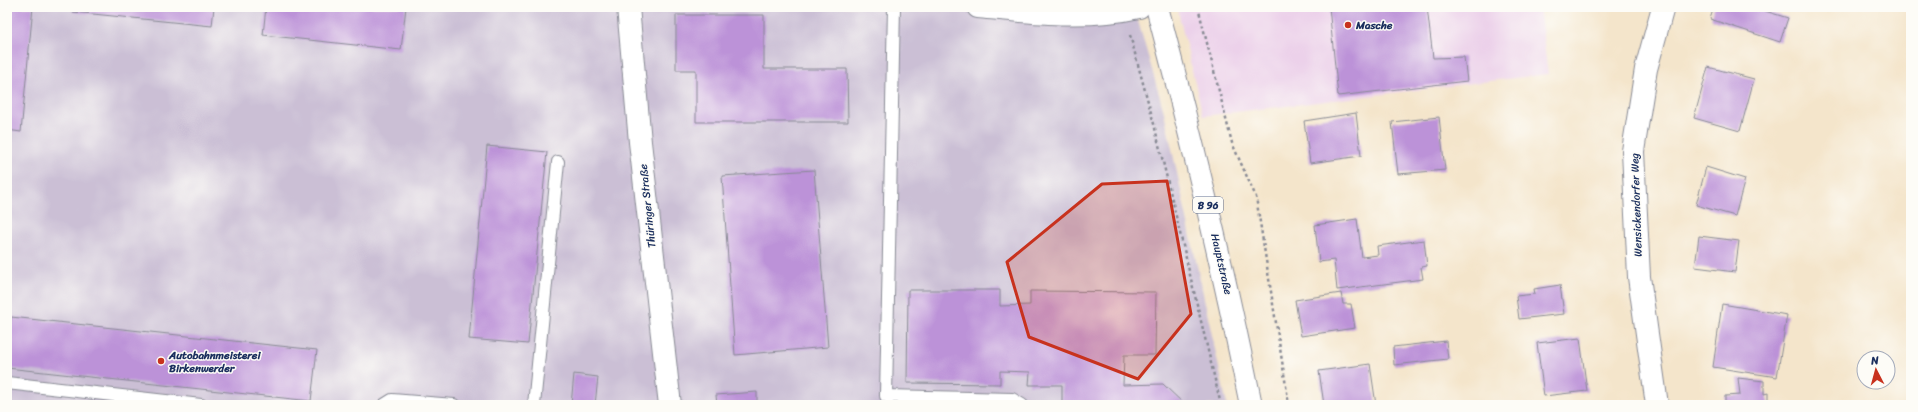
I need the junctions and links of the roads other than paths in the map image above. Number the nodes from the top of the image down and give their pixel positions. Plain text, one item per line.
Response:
1 (628, 7) edge
2 (894, 7) edge
3 (978, 7) edge
4 (1158, 7) edge
5 (1663, 7) edge
6 (1131, 9) edge
7 (558, 162) dead end
8 (7, 384) edge
9 (886, 400) edge
10 (201, 405) edge
11 (384, 405) edge
12 (454, 405) edge
13 (534, 405) edge
14 (670, 405) edge
15 (1022, 405) edge
16 (1251, 405) edge
17 (1657, 405) edge

1 - 14 street, Thüringer Straße
2 - 9 lane
3 - 6 street
4 - 16 street, Hauptstraße / B 96
5 - 17 street, Wensickendorfer Weg
7 - 13 lane
8 - 10 lane
9 - 15 lane
11 - 12 lane

